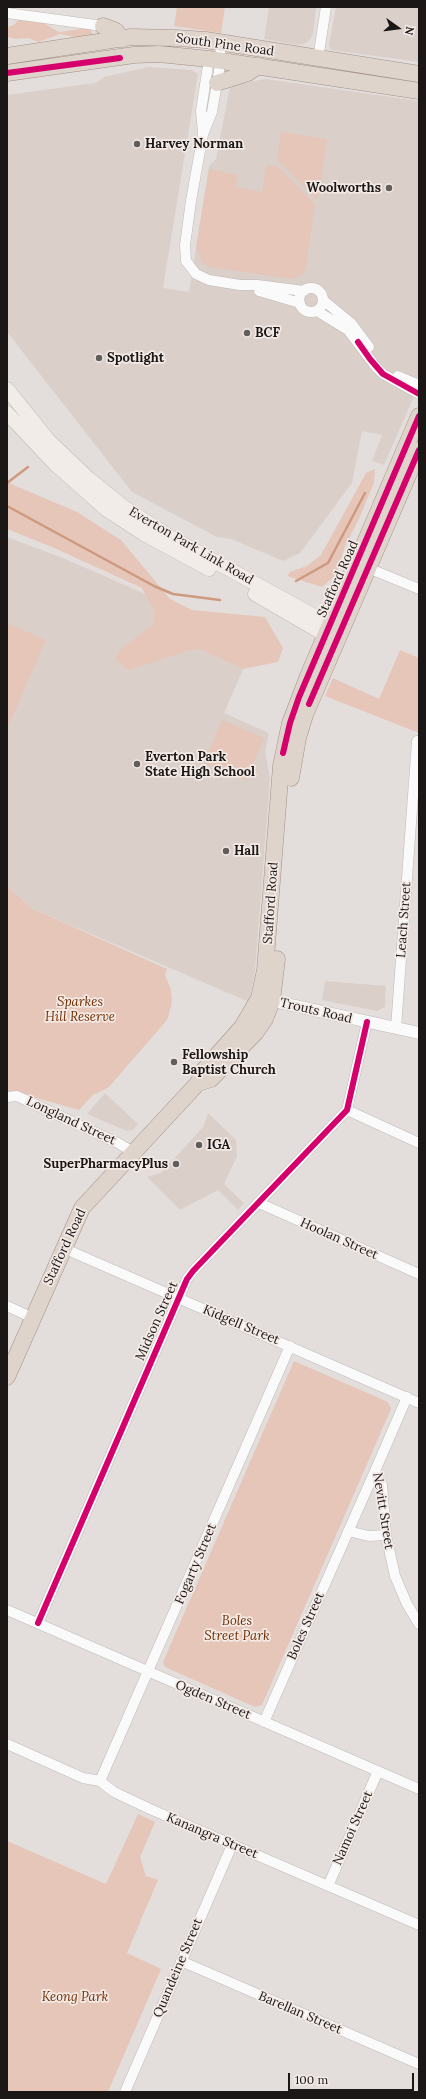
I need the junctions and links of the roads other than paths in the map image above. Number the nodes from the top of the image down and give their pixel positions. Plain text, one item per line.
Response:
1 (326, 7) edge
2 (7, 12) edge
3 (39, 12) edge
4 (103, 26) joint
5 (122, 39) junction
6 (221, 43) junction
7 (64, 48) junction
8 (7, 56) edge
9 (318, 59) junction
10 (214, 60) junction
11 (72, 65) junction
12 (258, 66) junction
13 (7, 73) edge
14 (419, 74) edge
15 (217, 83) junction
16 (419, 91) edge
17 (203, 134) junction
18 (240, 285) junction
19 (304, 290) junction
20 (323, 300) junction
21 (300, 304) junction
22 (317, 310) junction
23 (419, 385) edge
24 (7, 389) edge
25 (419, 394) edge
26 (7, 413) edge
27 (419, 416) edge
28 (419, 450) edge
29 (368, 568) junction
30 (419, 589) edge
31 (333, 632) junction
32 (418, 740) dead end
33 (266, 999) junction
34 (367, 1022) junction
35 (396, 1028) junction
36 (419, 1033) edge
37 (7, 1097) edge
38 (347, 1110) junction
39 (419, 1143) edge
40 (133, 1152) junction
41 (259, 1203) junction
42 (63, 1248) junction
43 (419, 1274) edge
44 (179, 1298) junction
45 (7, 1306) edge
46 (33, 1318) junction
47 (290, 1346) junction
48 (7, 1377) edge
49 (406, 1397) junction
50 (419, 1402) edge
51 (374, 1471) junction
52 (348, 1531) junction
53 (386, 1535) junction
54 (7, 1610) edge
55 (38, 1623) junction
56 (419, 1624) edge
57 (148, 1672) junction
58 (264, 1722) junction
59 (7, 1744) edge
60 (378, 1771) junction
61 (100, 1781) junction
62 (419, 1789) edge
63 (232, 1845) junction
64 (328, 1886) junction
65 (419, 1925) edge
66 (181, 1961) junction
67 (419, 2064) edge
68 (125, 2092) edge

1 - 9 street
2 - 3 street
3 - 4 street
4 - 5 highway
5 - 6 highway, South Pine Road
5 - 7 highway, South Pine Road
6 - 9 highway, South Pine Road
6 - 10 street
7 - 8 highway, South Pine Road
7 - 11 highway
9 - 14 highway, South Pine Road
10 - 11 highway, South Pine Road
10 - 12 highway, South Pine Road
10 - 15 street
10 - 17 street
11 - 13 highway, South Pine Road
12 - 15 highway
12 - 16 highway, South Pine Road
15 - 17 street
17 - 18 street
18 - 19 street
18 - 21 street
19 - 20 street
19 - 21 street
20 - 22 street
20 - 23 street
21 - 22 street
22 - 25 street
24 - 31 main road, Everton Park Link Road
26 - 31 main road, Everton Park Link Road
27 - 31 highway, Stafford Road
28 - 29 highway, Stafford Road
29 - 30 street
29 - 31 highway, Stafford Road
31 - 33 highway, Stafford Road
32 - 35 street, Leach Street
33 - 34 street, Trouts Road
33 - 40 highway, Stafford Road
34 - 35 street, Trouts Road
34 - 38 street
35 - 36 street, Trouts Road
37 - 40 street, Longland Street
38 - 39 street
38 - 41 street, Midson Street
40 - 42 highway, Stafford Road
41 - 43 street, Hoolan Street
41 - 44 street, Midson Street
42 - 44 street, Kidgell Street
42 - 46 highway, Stafford Road
44 - 47 street, Kidgell Street
44 - 55 street, Midson Street
45 - 46 street
46 - 48 highway, Stafford Road
47 - 49 street, Kidgell Street
47 - 57 street, Fogarty Street
49 - 50 street, Kidgell Street
49 - 51 street, Nevitt Street
51 - 52 street, Boles Street
51 - 53 street, Nevitt Street
52 - 53 street
52 - 58 street, Boles Street
53 - 56 street, Nevitt Street
54 - 55 street, Ogden Street
55 - 57 street, Ogden Street
57 - 58 street, Ogden Street
57 - 61 street, Fogarty Street
58 - 60 street, Ogden Street
59 - 61 street, Kanangra Street
60 - 62 street, Ogden Street
60 - 64 street, Namoi Street
61 - 63 street, Kanangra Street
63 - 64 street, Kanangra Street
63 - 66 street, Quandeine Street
64 - 65 street, Kanangra Street
66 - 67 street, Barellan Street
66 - 68 street, Quandeine Street

